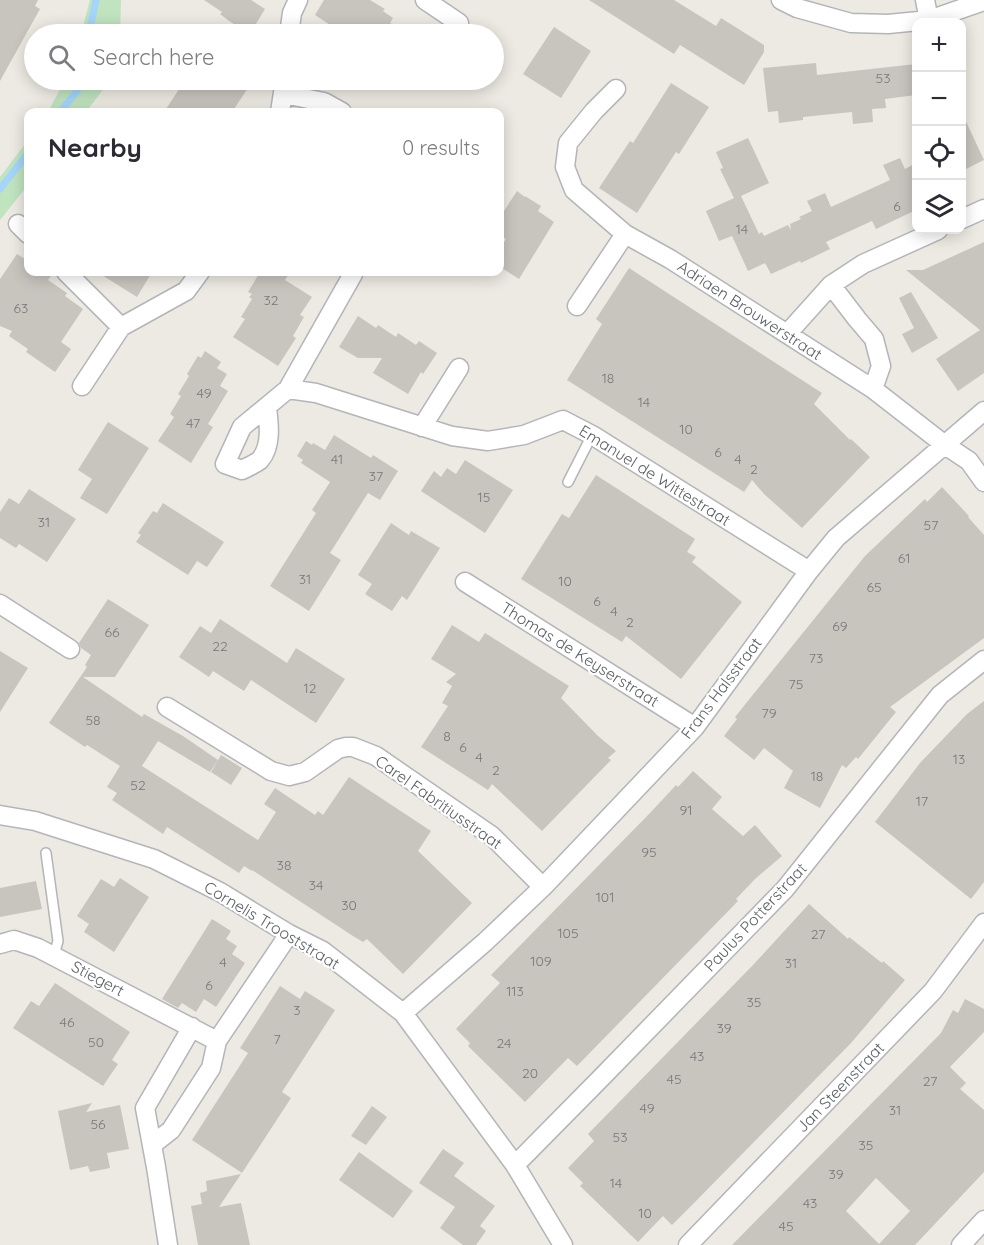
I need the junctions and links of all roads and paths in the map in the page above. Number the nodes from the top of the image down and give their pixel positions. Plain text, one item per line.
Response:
1 (298, 0) edge
2 (425, 0) edge
3 (781, 0) edge
4 (925, 0) edge
5 (984, 1) edge
6 (929, 18) edge
7 (935, 18) edge
8 (459, 22) dead end
9 (912, 22) edge
10 (290, 24) edge
11 (616, 89) dead end
12 (284, 90) edge
13 (292, 90) edge
14 (281, 108) edge
15 (335, 108) edge
16 (984, 209) edge
17 (966, 217) edge
18 (625, 234) junction
19 (929, 234) edge
20 (70, 276) edge
21 (197, 276) edge
22 (352, 276) edge
23 (831, 285) junction
24 (577, 306) dead end
25 (121, 327) junction
26 (787, 334) junction
27 (459, 368) dead end
28 (82, 386) dead end
29 (288, 389) junction
30 (873, 389) junction
31 (267, 407) dead end
32 (984, 411) edge
33 (422, 428) junction
34 (592, 435) junction
35 (945, 445) junction
36 (568, 482) dead end
37 (984, 482) edge
38 (809, 571) junction
39 (465, 582) dead end
40 (0, 604) edge
41 (70, 649) dead end
42 (984, 660) edge
43 (167, 707) dead end
44 (695, 727) junction
45 (0, 815) edge
46 (46, 853) dead end
47 (543, 887) junction
48 (984, 923) edge
49 (289, 934) junction
50 (0, 944) edge
51 (54, 955) junction
52 (403, 1013) junction
53 (192, 1027) junction
54 (217, 1041) junction
55 (152, 1145) junction
56 (515, 1165) junction
57 (984, 1220) edge
58 (558, 1243) edge
59 (168, 1245) edge
60 (688, 1245) edge
61 (961, 1245) edge

1 - 10 street
2 - 8 street
3 - 9 street
4 - 6 street
5 - 7 street
11 - 18 street, Adriaen Brouwerstraat
12 - 14 street
13 - 15 street
16 - 17 street
18 - 24 street
18 - 26 street, Adriaen Brouwerstraat
19 - 23 street
20 - 25 street
21 - 25 street
22 - 29 street
23 - 26 street
23 - 30 street
25 - 28 street
26 - 30 street, Adriaen Brouwerstraat
27 - 33 street
29 - 31 street
29 - 33 street, Emanuel de Wittestraat
30 - 35 street, Adriaen Brouwerstraat
32 - 35 street, Frans Halsstraat
33 - 34 street, Emanuel de Wittestraat
34 - 36 lane
34 - 38 street, Emanuel de Wittestraat
35 - 37 street, Adriaen Brouwerstraat
35 - 38 street, Frans Halsstraat
38 - 44 street, Frans Halsstraat
39 - 44 street, Thomas de Keyserstraat
40 - 41 street
42 - 56 street, Paulus Potterstraat
43 - 47 street, Carel Fabritiusstraat
44 - 47 street, Frans Halsstraat
45 - 49 street, Cornelis Trooststraat
46 - 51 lane
47 - 52 street, Frans Halsstraat
48 - 60 street, Jan Steenstraat
49 - 52 street, Cornelis Trooststraat
49 - 54 street
50 - 51 street, Stiegert
51 - 53 street, Stiegert
52 - 56 street, Cornelis Trooststraat
53 - 54 street, Stiegert
53 - 55 street
54 - 55 street
55 - 59 street
56 - 58 street, Cornelis Trooststraat
57 - 61 street

